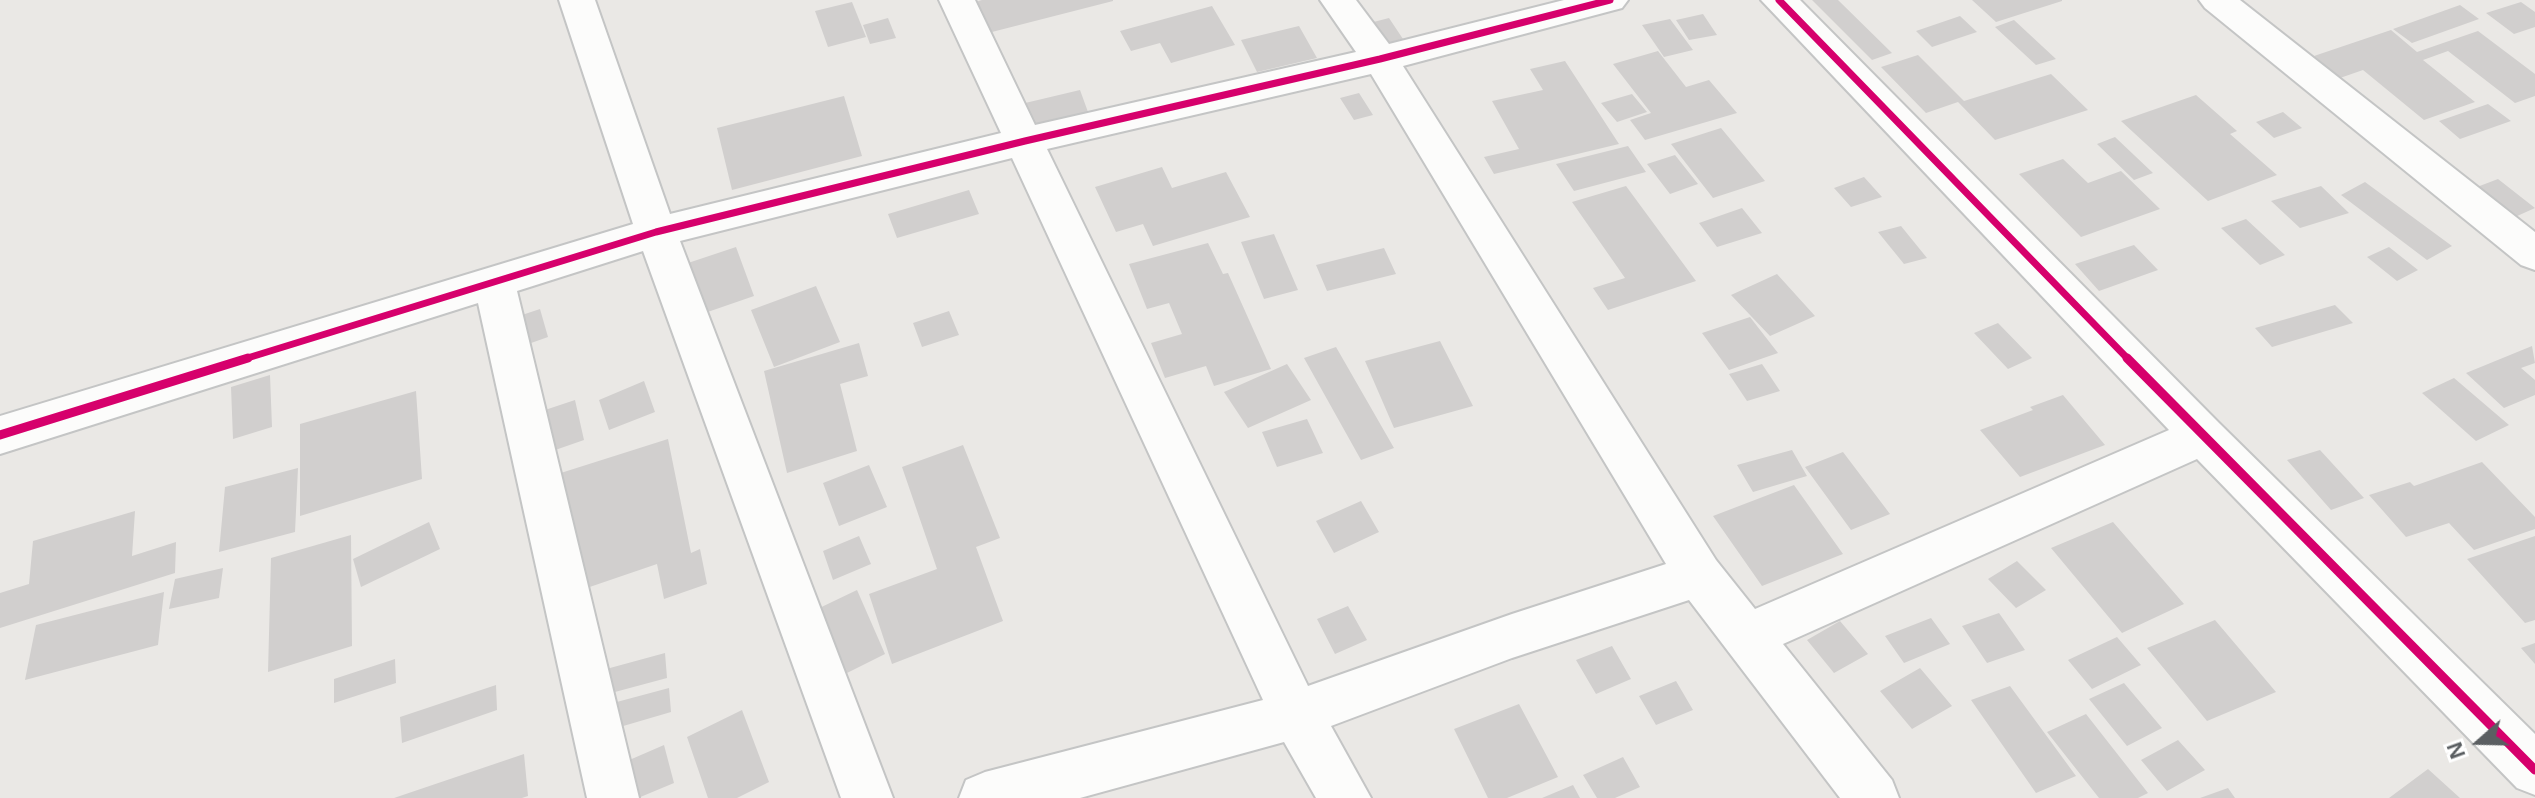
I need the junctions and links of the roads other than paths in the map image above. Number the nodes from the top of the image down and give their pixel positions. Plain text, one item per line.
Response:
1 (577, 0) edge
2 (957, 0) edge
3 (1338, 0) edge
4 (1610, 0) edge
5 (1779, 0) edge
6 (2217, 0) edge
7 (1380, 59) junction
8 (1025, 141) junction
9 (656, 232) junction
10 (2530, 243) edge
11 (494, 282) junction
12 (0, 435) edge
13 (2203, 436) junction
14 (1699, 575) junction
15 (1747, 636) junction
16 (1296, 715) junction
17 (2535, 770) edge
18 (613, 798) edge
19 (867, 798) edge
20 (985, 798) edge
21 (1345, 798) edge
22 (1873, 798) edge

1 - 9 street
2 - 8 street
3 - 7 street
4 - 7 street
5 - 13 street
6 - 10 street
7 - 8 street
7 - 14 street
8 - 9 street
8 - 16 street
9 - 11 street
9 - 19 street
11 - 12 street
11 - 18 street
13 - 15 street
13 - 17 street
14 - 15 street
14 - 16 street
15 - 22 street
16 - 20 street
16 - 21 street

